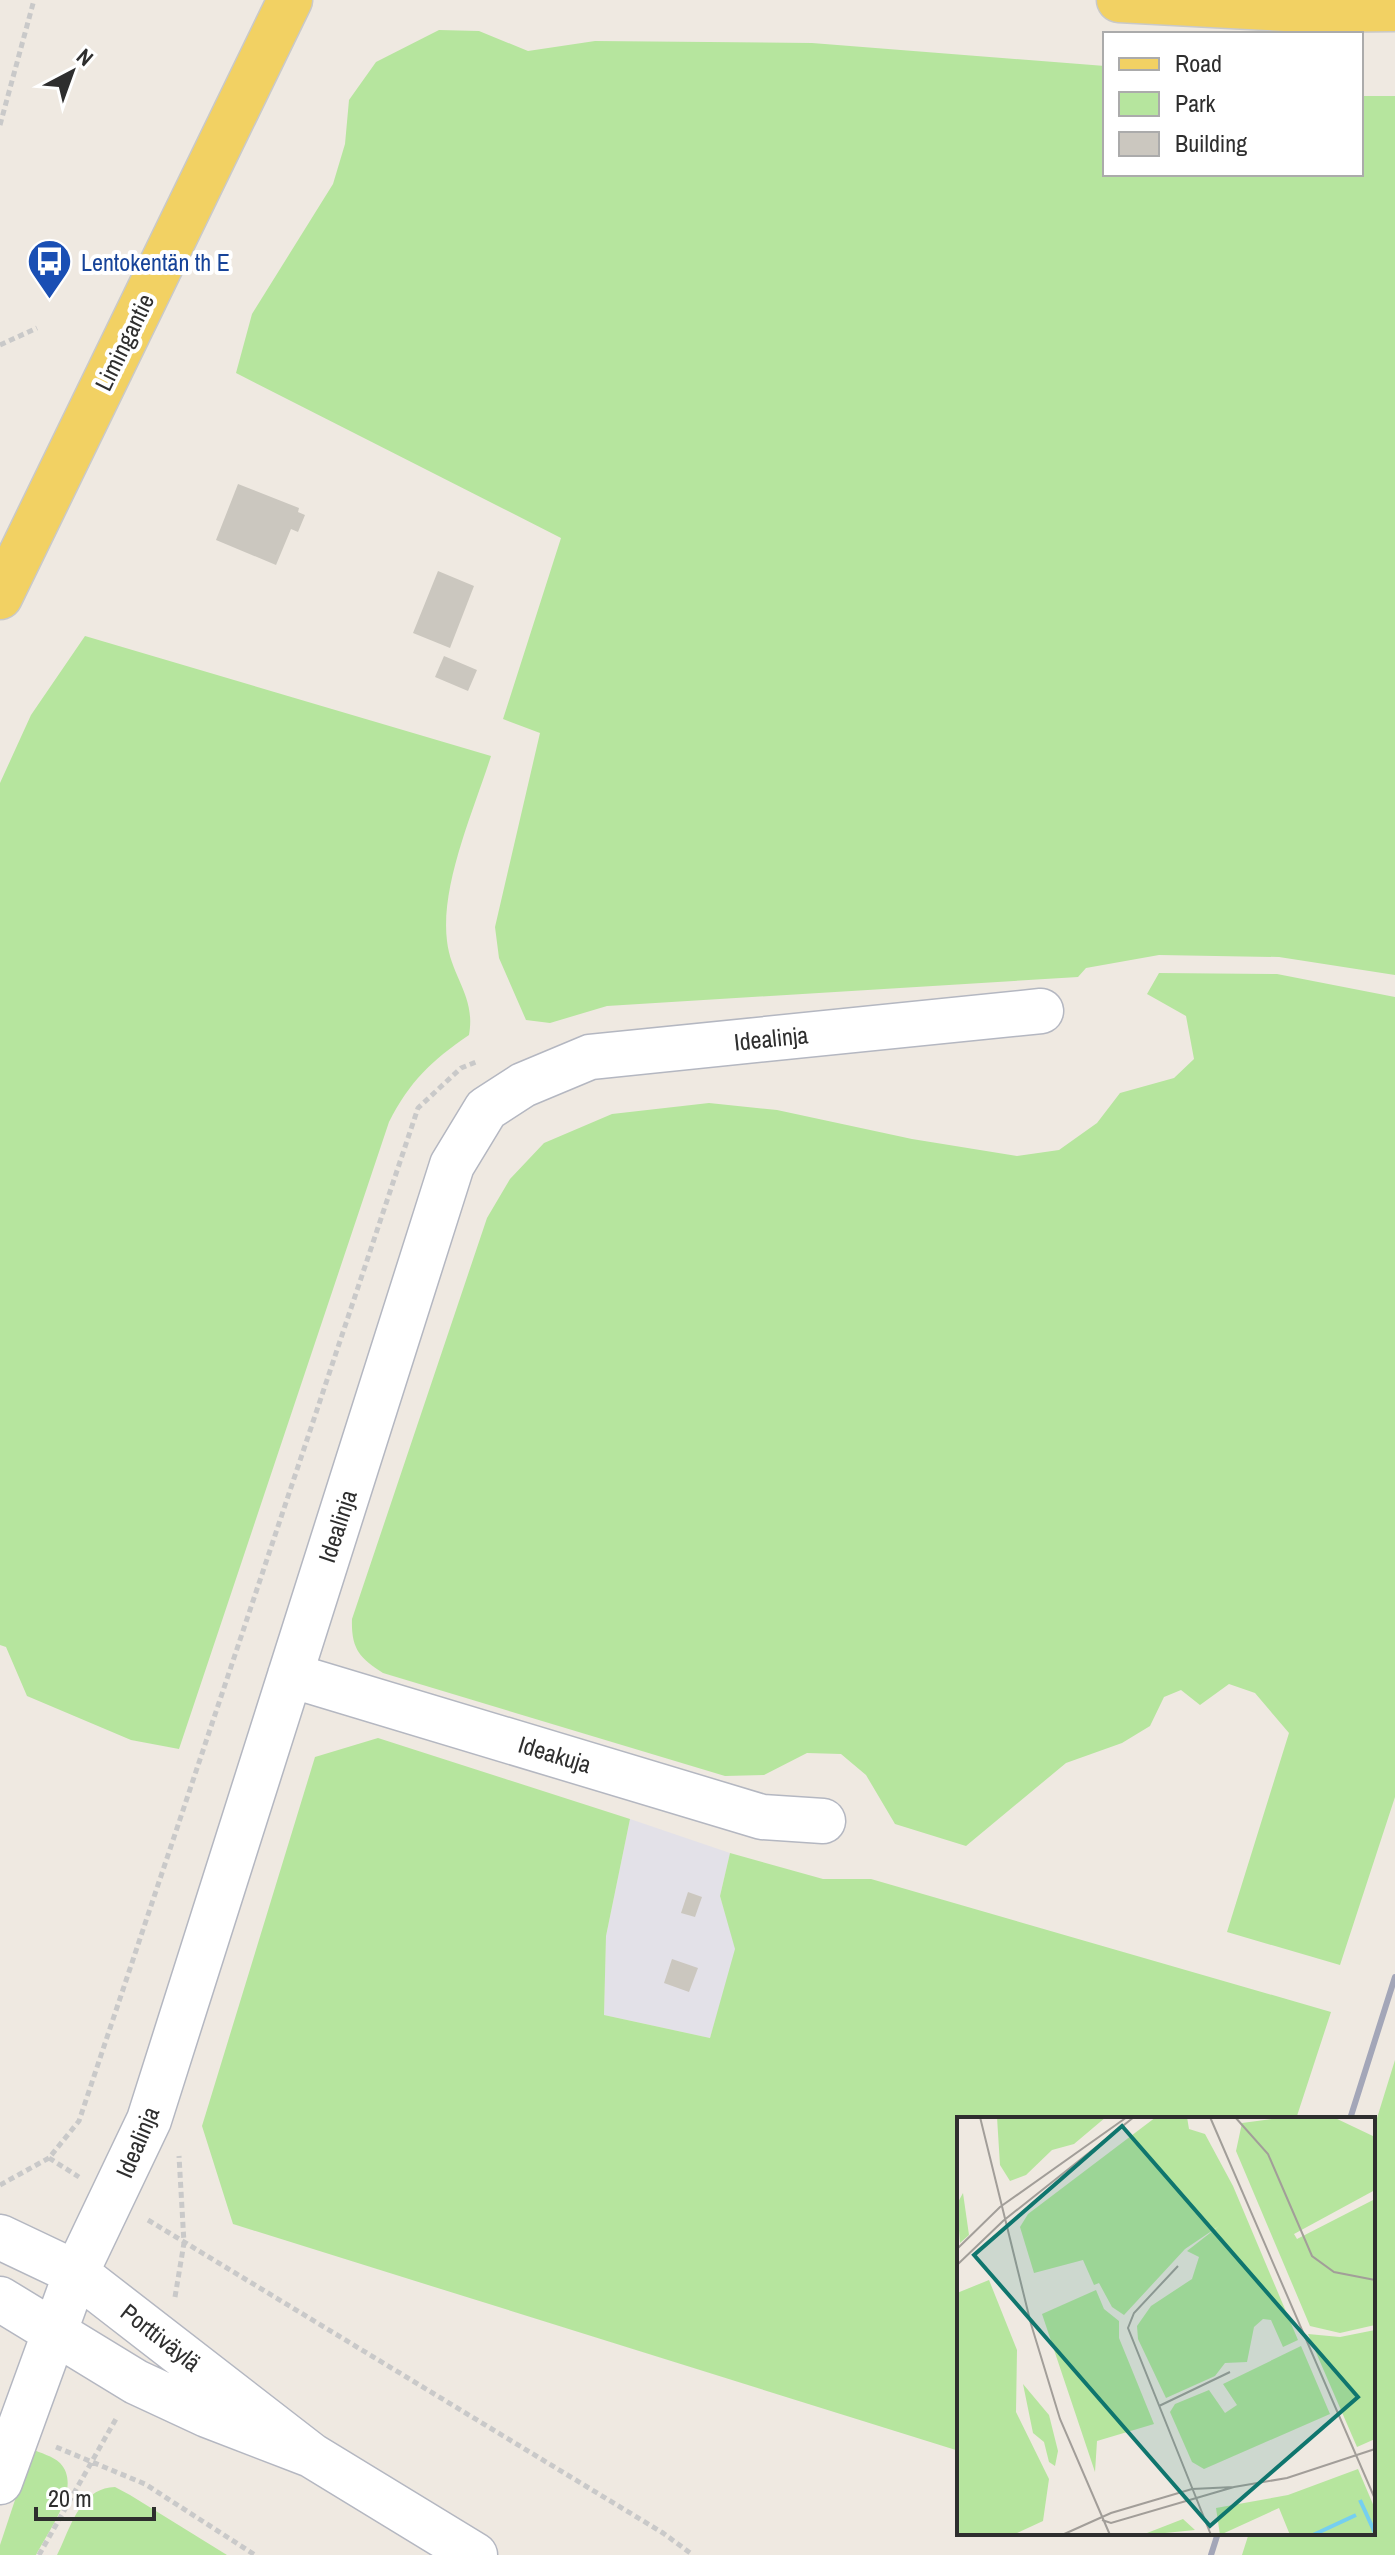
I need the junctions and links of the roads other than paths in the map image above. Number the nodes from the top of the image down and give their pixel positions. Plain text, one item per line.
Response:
1 (290, 0) edge
2 (1119, 0) edge
3 (1395, 9) edge
4 (0, 597) edge
5 (1041, 1011) dead end
6 (290, 1675) junction
7 (823, 1821) dead end
8 (0, 2237) edge
9 (76, 2273) junction
10 (0, 2299) edge
11 (53, 2331) junction
12 (311, 2455) junction
13 (0, 2482) edge
14 (475, 2555) edge

1 - 4 main road, Limingantie
2 - 3 main road
5 - 6 street, Idealinja
6 - 7 street, Ideakuja
6 - 9 street, Idealinja
8 - 9 street, Porttiväylä
9 - 11 street, Idealinja
9 - 12 street, Porttiväylä
10 - 11 street, Porttiväylä
11 - 12 street, Porttiväylä
11 - 13 street, Idealinja
12 - 14 street, Porttiväylä

